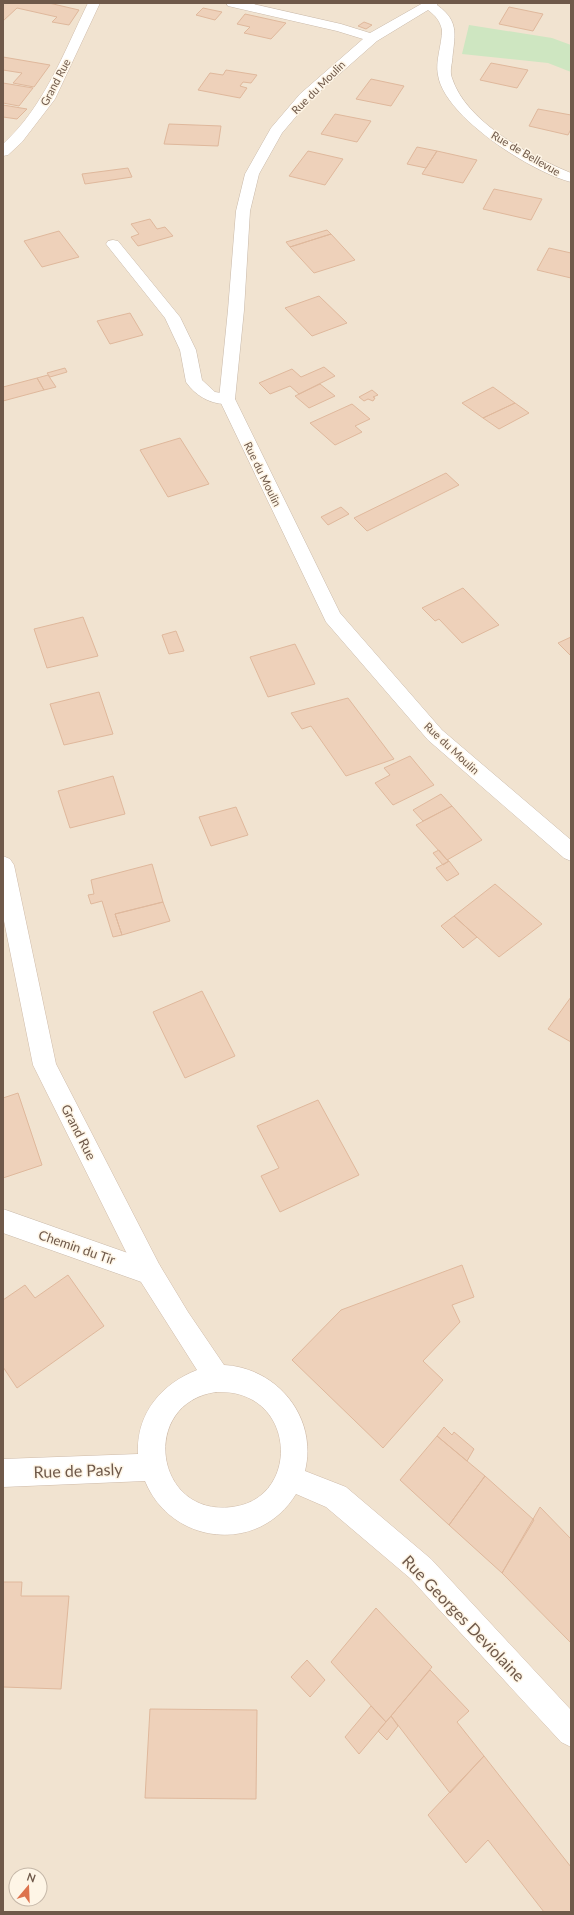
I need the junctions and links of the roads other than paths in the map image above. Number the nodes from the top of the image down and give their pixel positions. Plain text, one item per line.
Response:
1 (94, 3) edge
2 (232, 3) edge
3 (431, 4) edge
4 (372, 38) junction
5 (3, 152) edge
6 (571, 178) edge
7 (113, 244) dead end
8 (226, 399) junction
9 (571, 852) edge
10 (3, 865) edge
11 (3, 1221) edge
12 (150, 1273) junction
13 (216, 1376) junction
14 (153, 1467) junction
15 (3, 1473) edge
16 (288, 1477) junction
17 (571, 1732) edge

1 - 5 street, Grand Rue
2 - 4 street
3 - 4 street, Rue du Moulin
3 - 6 street, Rue de Bellevue
4 - 8 street, Rue du Moulin
7 - 8 street
8 - 9 street, Rue du Moulin
10 - 12 street, Grand Rue
11 - 12 street, Chemin du Tir
12 - 13 street, Grand Rue
13 - 14 street
13 - 16 street
14 - 15 street, Rue de Pasly
14 - 16 street
16 - 17 street, Rue Georges Deviolaine

